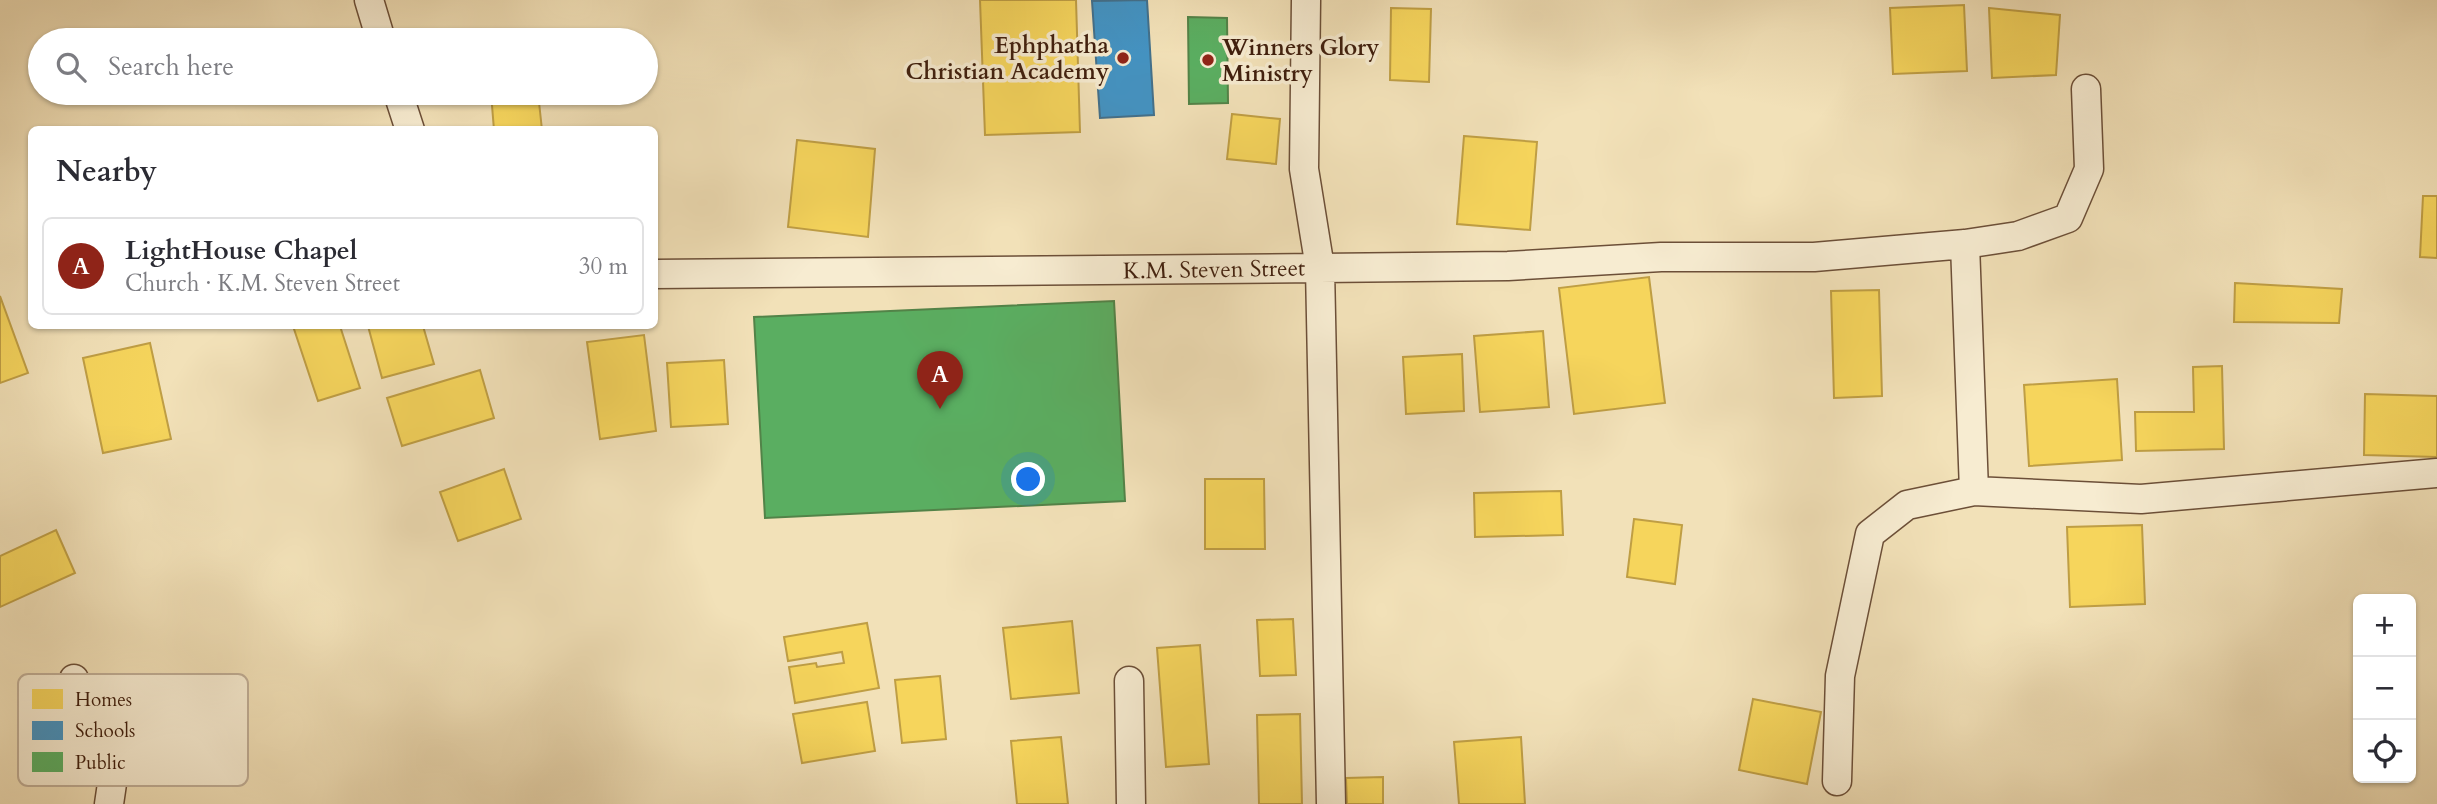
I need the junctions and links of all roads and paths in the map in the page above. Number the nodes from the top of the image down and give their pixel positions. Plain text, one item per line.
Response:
1 (369, 0) edge
2 (1306, 0) edge
3 (378, 28) edge
4 (2086, 89) dead end
5 (402, 105) edge
6 (409, 126) edge
7 (1965, 244) junction
8 (1321, 268) junction
9 (658, 274) edge
10 (2437, 473) edge
11 (1974, 491) junction
12 (1129, 681) dead end
13 (1837, 781) dead end
14 (112, 786) edge
15 (109, 804) edge
16 (1131, 804) edge
17 (1331, 804) edge

1 - 3 street
2 - 8 street
4 - 7 street
5 - 6 street
7 - 8 street
7 - 11 street
8 - 9 street, K.M. Steven Street
8 - 17 street, K.M. Steven Street
10 - 11 street
11 - 13 street
12 - 16 street
14 - 15 street

